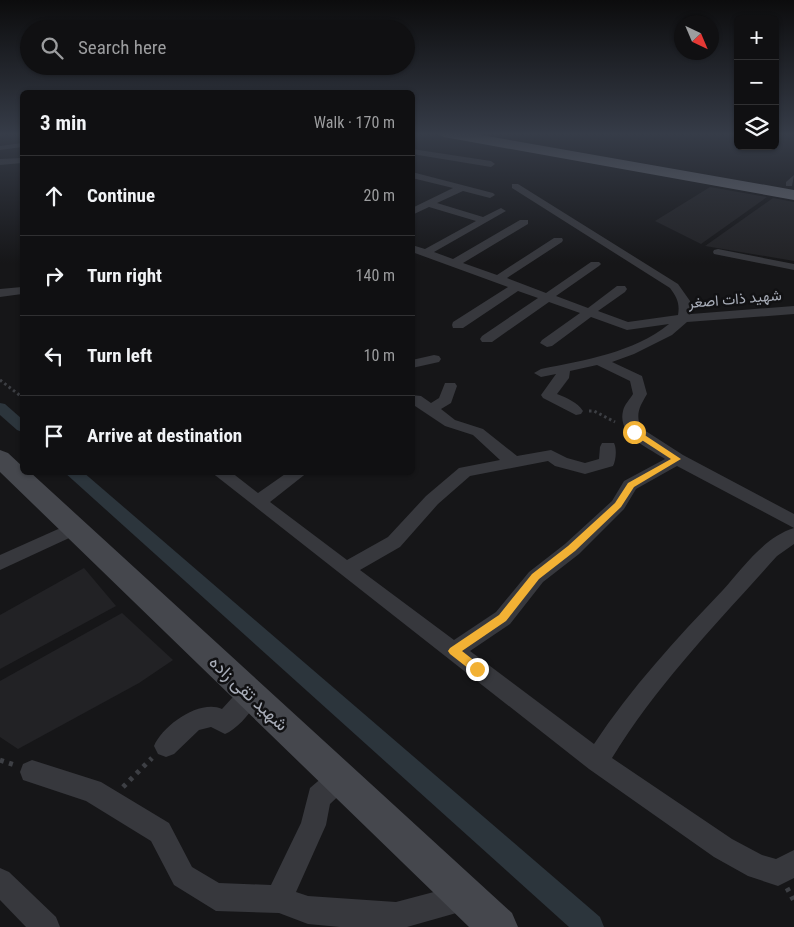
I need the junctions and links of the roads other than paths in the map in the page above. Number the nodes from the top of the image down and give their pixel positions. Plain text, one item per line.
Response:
1 (417, 176) edge
2 (728, 176) edge
3 (737, 176) edge
4 (515, 186) dead end
5 (793, 186) edge
6 (461, 188) junction
7 (490, 195) dead end
8 (429, 204) junction
9 (415, 211) edge
10 (501, 211) dead end
11 (484, 220) junction
12 (524, 222) dead end
13 (558, 240) dead end
14 (415, 249) edge
15 (718, 252) dead end
16 (425, 253) junction
17 (454, 263) junction
18 (595, 264) dead end
19 (794, 267) edge
20 (498, 279) junction
21 (517, 286) junction
22 (620, 289) dead end
23 (20, 291) edge
24 (0, 293) edge
25 (548, 297) junction
26 (794, 310) edge
27 (589, 312) junction
28 (684, 318) junction
29 (458, 325) dead end
30 (487, 339) dead end
31 (547, 343) dead end
32 (434, 359) dead end
33 (599, 361) junction
34 (415, 363) edge
35 (564, 368) junction
36 (540, 373) dead end
37 (450, 386) dead end
38 (415, 398) edge
39 (431, 410) junction
40 (576, 411) road end
41 (608, 447) dead end
42 (677, 459) junction
43 (513, 462) junction
44 (3, 465) edge
45 (223, 475) edge
46 (296, 475) edge
47 (258, 502) junction
48 (794, 522) edge
49 (74, 528) junction
50 (794, 535) edge
51 (0, 563) edge
52 (346, 569) junction
53 (454, 651) junction
54 (250, 694) junction
55 (166, 746) road end
56 (598, 761) junction
57 (32, 772) dead end
58 (340, 778) junction
59 (794, 863) edge
60 (0, 880) edge
61 (466, 897) junction
62 (279, 899) junction
63 (46, 927) edge
64 (498, 927) edge

1 - 6 street
2 - 5 highway
3 - 5 highway
4 - 28 street
6 - 7 street
6 - 8 street
8 - 9 street
8 - 11 street
10 - 11 street
11 - 16 street
12 - 17 street
13 - 20 street
14 - 16 street
15 - 19 street
16 - 17 street
17 - 20 street
18 - 25 street
20 - 21 street
21 - 25 street
21 - 29 street
22 - 27 street
23 - 24 street
25 - 27 street
25 - 30 street
26 - 28 street, شهید ذات اصغر
27 - 28 street
27 - 31 street
28 - 33 street, شهید ذات اصغر
32 - 34 street
33 - 35 street, شهید ذات اصغر
33 - 42 street
35 - 36 street, شهید ذات اصغر
35 - 40 street
37 - 39 street
38 - 39 street
39 - 43 street
41 - 43 street
42 - 48 street
42 - 53 street
43 - 52 street
44 - 49 main road, شهید تقی زاده
45 - 47 street
46 - 47 street
47 - 52 street
49 - 51 street
49 - 54 main road, شهید تقی زاده
50 - 56 street
52 - 53 street
53 - 56 street
54 - 55 street
54 - 58 main road, شهید تقی زاده
56 - 59 street
57 - 62 street
58 - 61 main road, شهید تقی زاده
58 - 62 street
60 - 63 street
61 - 62 street
61 - 64 main road, شهید تقی زاده

